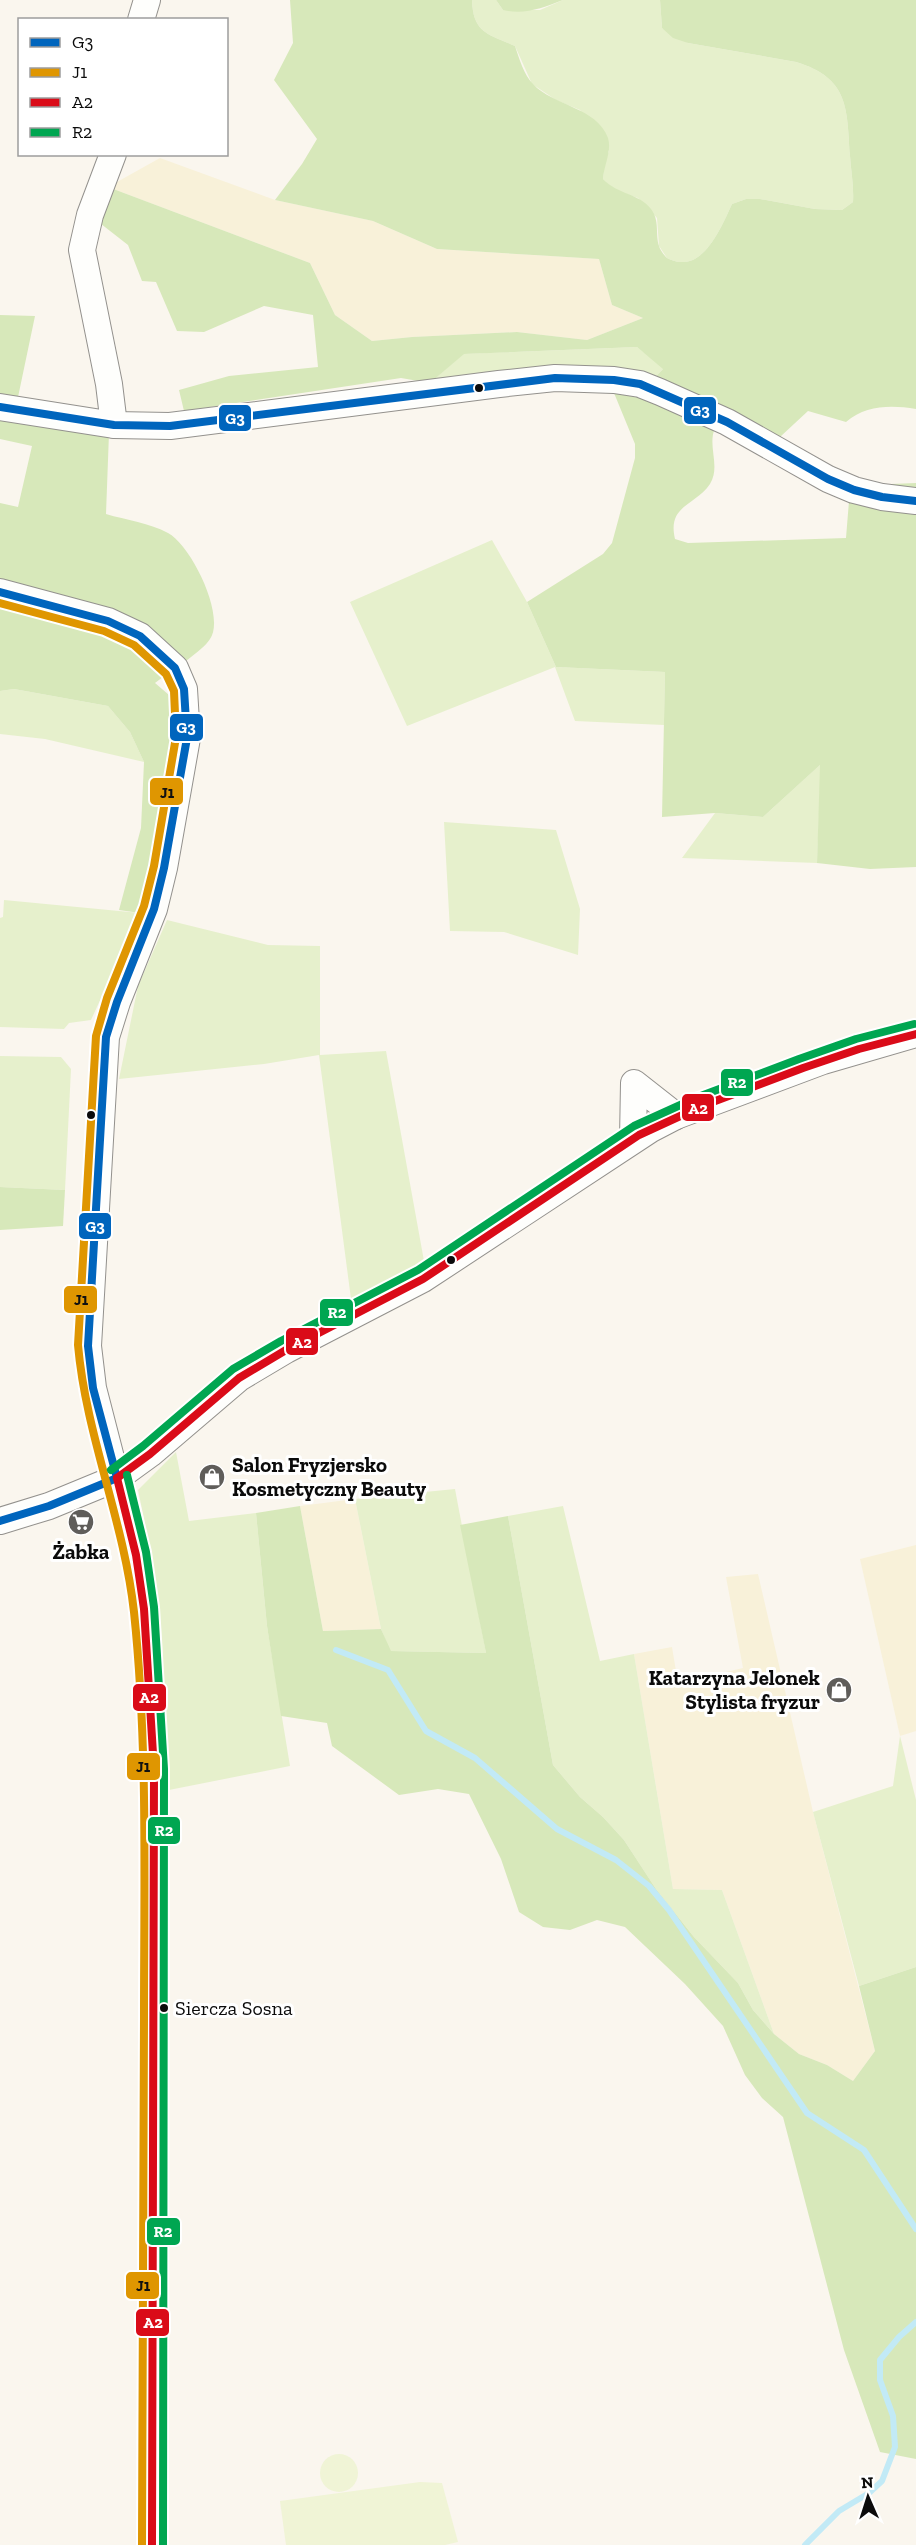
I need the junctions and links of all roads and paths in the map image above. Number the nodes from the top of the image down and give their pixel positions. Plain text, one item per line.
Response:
1 (147, 0) edge
2 (142, 18) edge
3 (112, 156) edge
4 (0, 407) edge
5 (114, 425) junction
6 (916, 501) edge
7 (0, 592) edge
8 (916, 1034) edge
9 (676, 1116) junction
10 (633, 1139) junction
11 (117, 1478) junction
12 (0, 1521) edge
13 (152, 2545) edge

1 - 2 street
3 - 5 street
4 - 5 street
5 - 6 street
7 - 11 street
8 - 9 street
9 - 10 street
9 - 10 street
10 - 11 street
11 - 12 street
11 - 13 street

